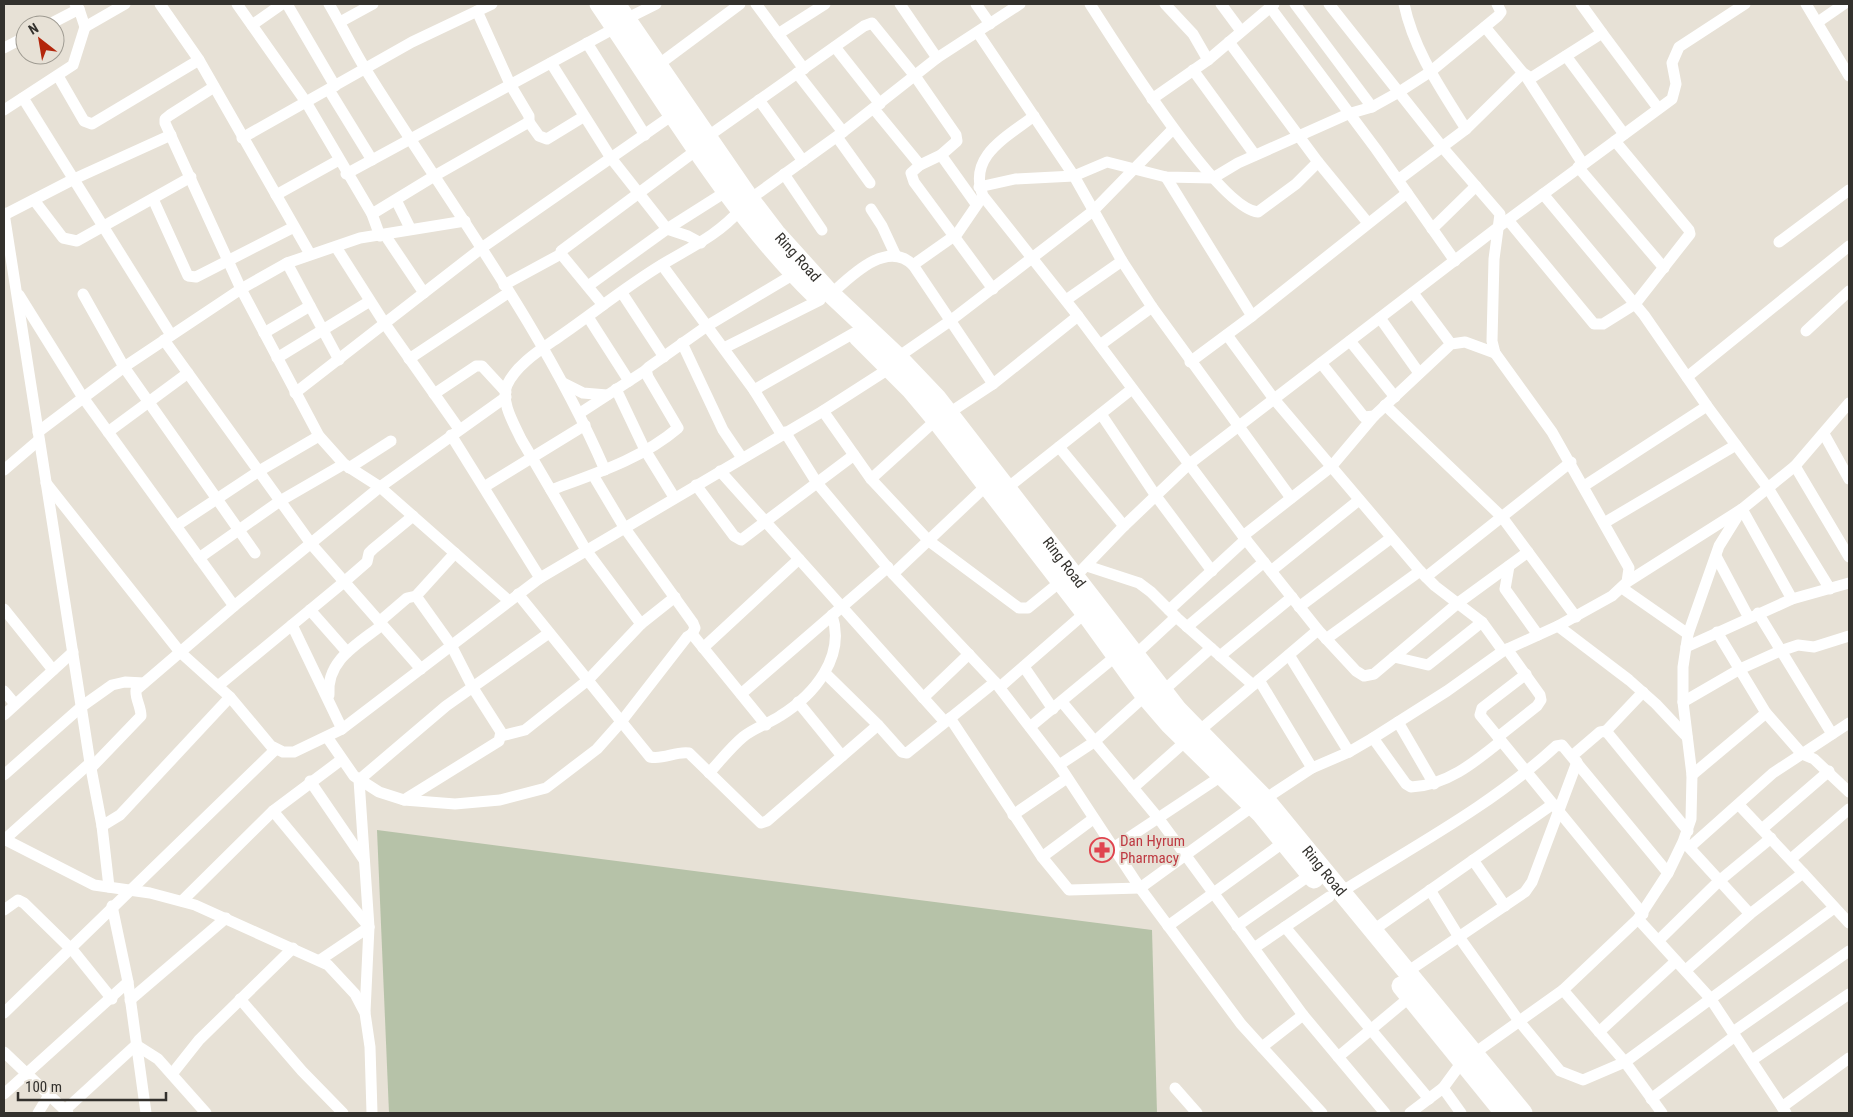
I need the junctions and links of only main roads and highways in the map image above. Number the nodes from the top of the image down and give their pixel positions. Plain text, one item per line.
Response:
1 (599, 4) edge
2 (619, 17) edge
3 (703, 143) junction
4 (745, 204) junction
5 (826, 297) junction
6 (894, 362) junction
7 (942, 416) junction
8 (1074, 575) junction
9 (1126, 656) junction
10 (1193, 736) junction
11 (1259, 802) junction
12 (1335, 894) junction
13 (1468, 1058) junction
14 (1504, 1113) edge
15 (1523, 1113) edge

1 - 2 main road, Ring Road
2 - 3 main road, Ring Road
2 - 3 main road, Ring Road
3 - 4 main road, Ring Road
3 - 4 main road, Ring Road
4 - 5 main road, Ring Road
4 - 5 main road, Ring Road
5 - 6 main road, Ring Road
5 - 6 main road, Ring Road
6 - 7 main road, Ring Road
7 - 8 main road, Ring Road
7 - 8 main road, Ring Road
8 - 9 main road, Ring Road
8 - 9 main road, Ring Road
9 - 10 main road, Ring Road
10 - 11 main road, Ring Road
10 - 11 main road, Ring Road
11 - 12 main road, Ring Road
11 - 12 main road, Ring Road
12 - 13 main road, Ring Road
12 - 13 main road, Ring Road
13 - 14 main road, Ring Road
13 - 15 main road, Ring Road

